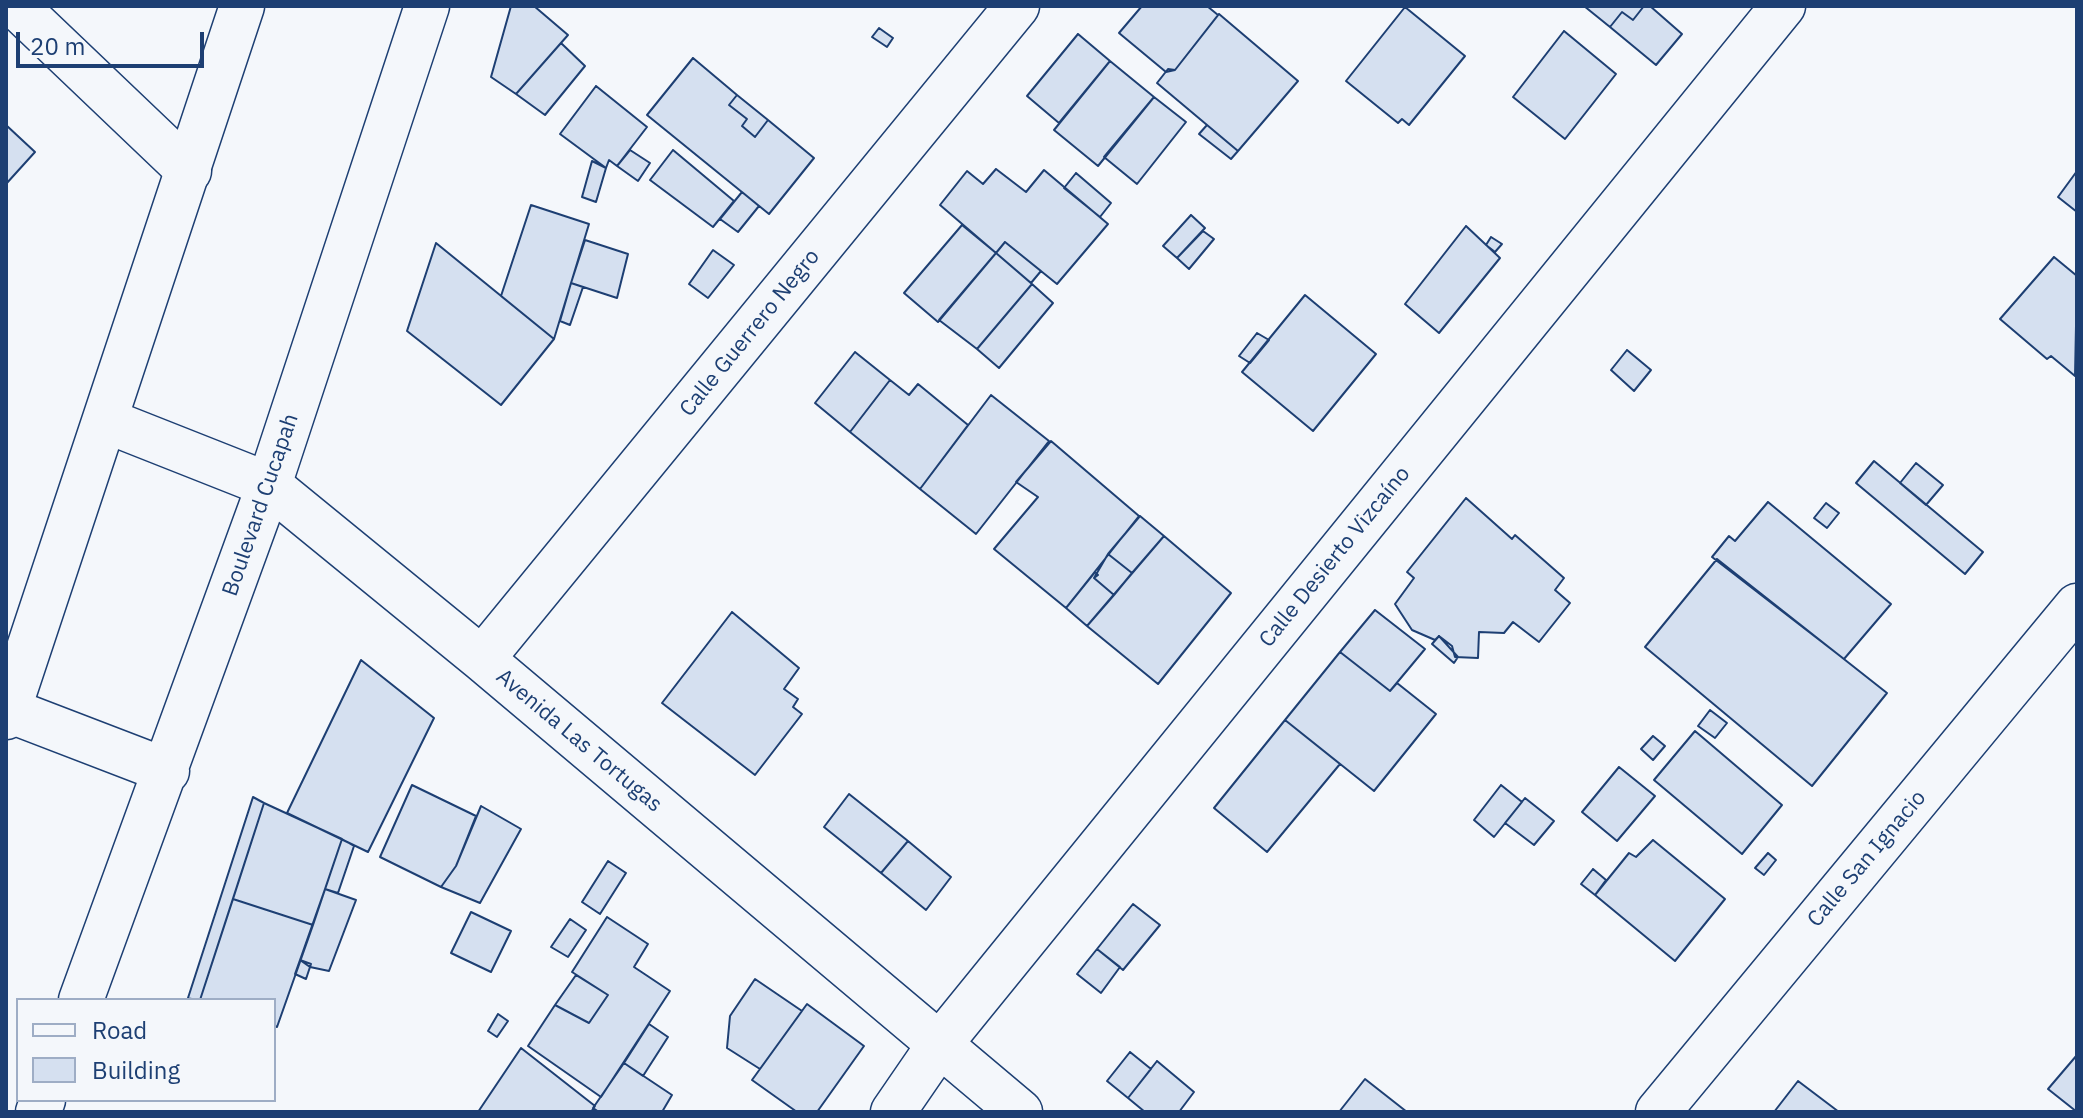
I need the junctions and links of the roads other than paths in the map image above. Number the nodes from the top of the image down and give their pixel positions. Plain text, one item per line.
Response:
1 (16, 6) edge
2 (242, 6) edge
3 (427, 6) edge
4 (1017, 6) edge
5 (1783, 6) edge
6 (189, 171) junction
7 (107, 421) junction
8 (269, 485) junction
9 (2077, 606) edge
10 (482, 659) junction
11 (7, 714) edge
12 (167, 771) junction
13 (82, 998) edge
14 (939, 1045) junction
15 (893, 1112) edge
16 (1020, 1112) edge
17 (1658, 1112) edge

1 - 6 street
2 - 6 street
3 - 8 street, Boulevard Cucapah
4 - 10 street, Calle Guerrero Negro
5 - 14 street, Calle Desierto Vizcaíno
6 - 7 street
7 - 8 street, Avenida Las Tortugas
7 - 11 street
8 - 10 street, Avenida Las Tortugas
8 - 12 street, Boulevard Cucapah
9 - 17 street, Calle San Ignacio
10 - 14 street, Avenida Las Tortugas
11 - 12 street
12 - 13 street, Boulevard Cucapah
14 - 15 street, Calle Desierto Vizcaíno
14 - 16 street, Avenida Las Tortugas

